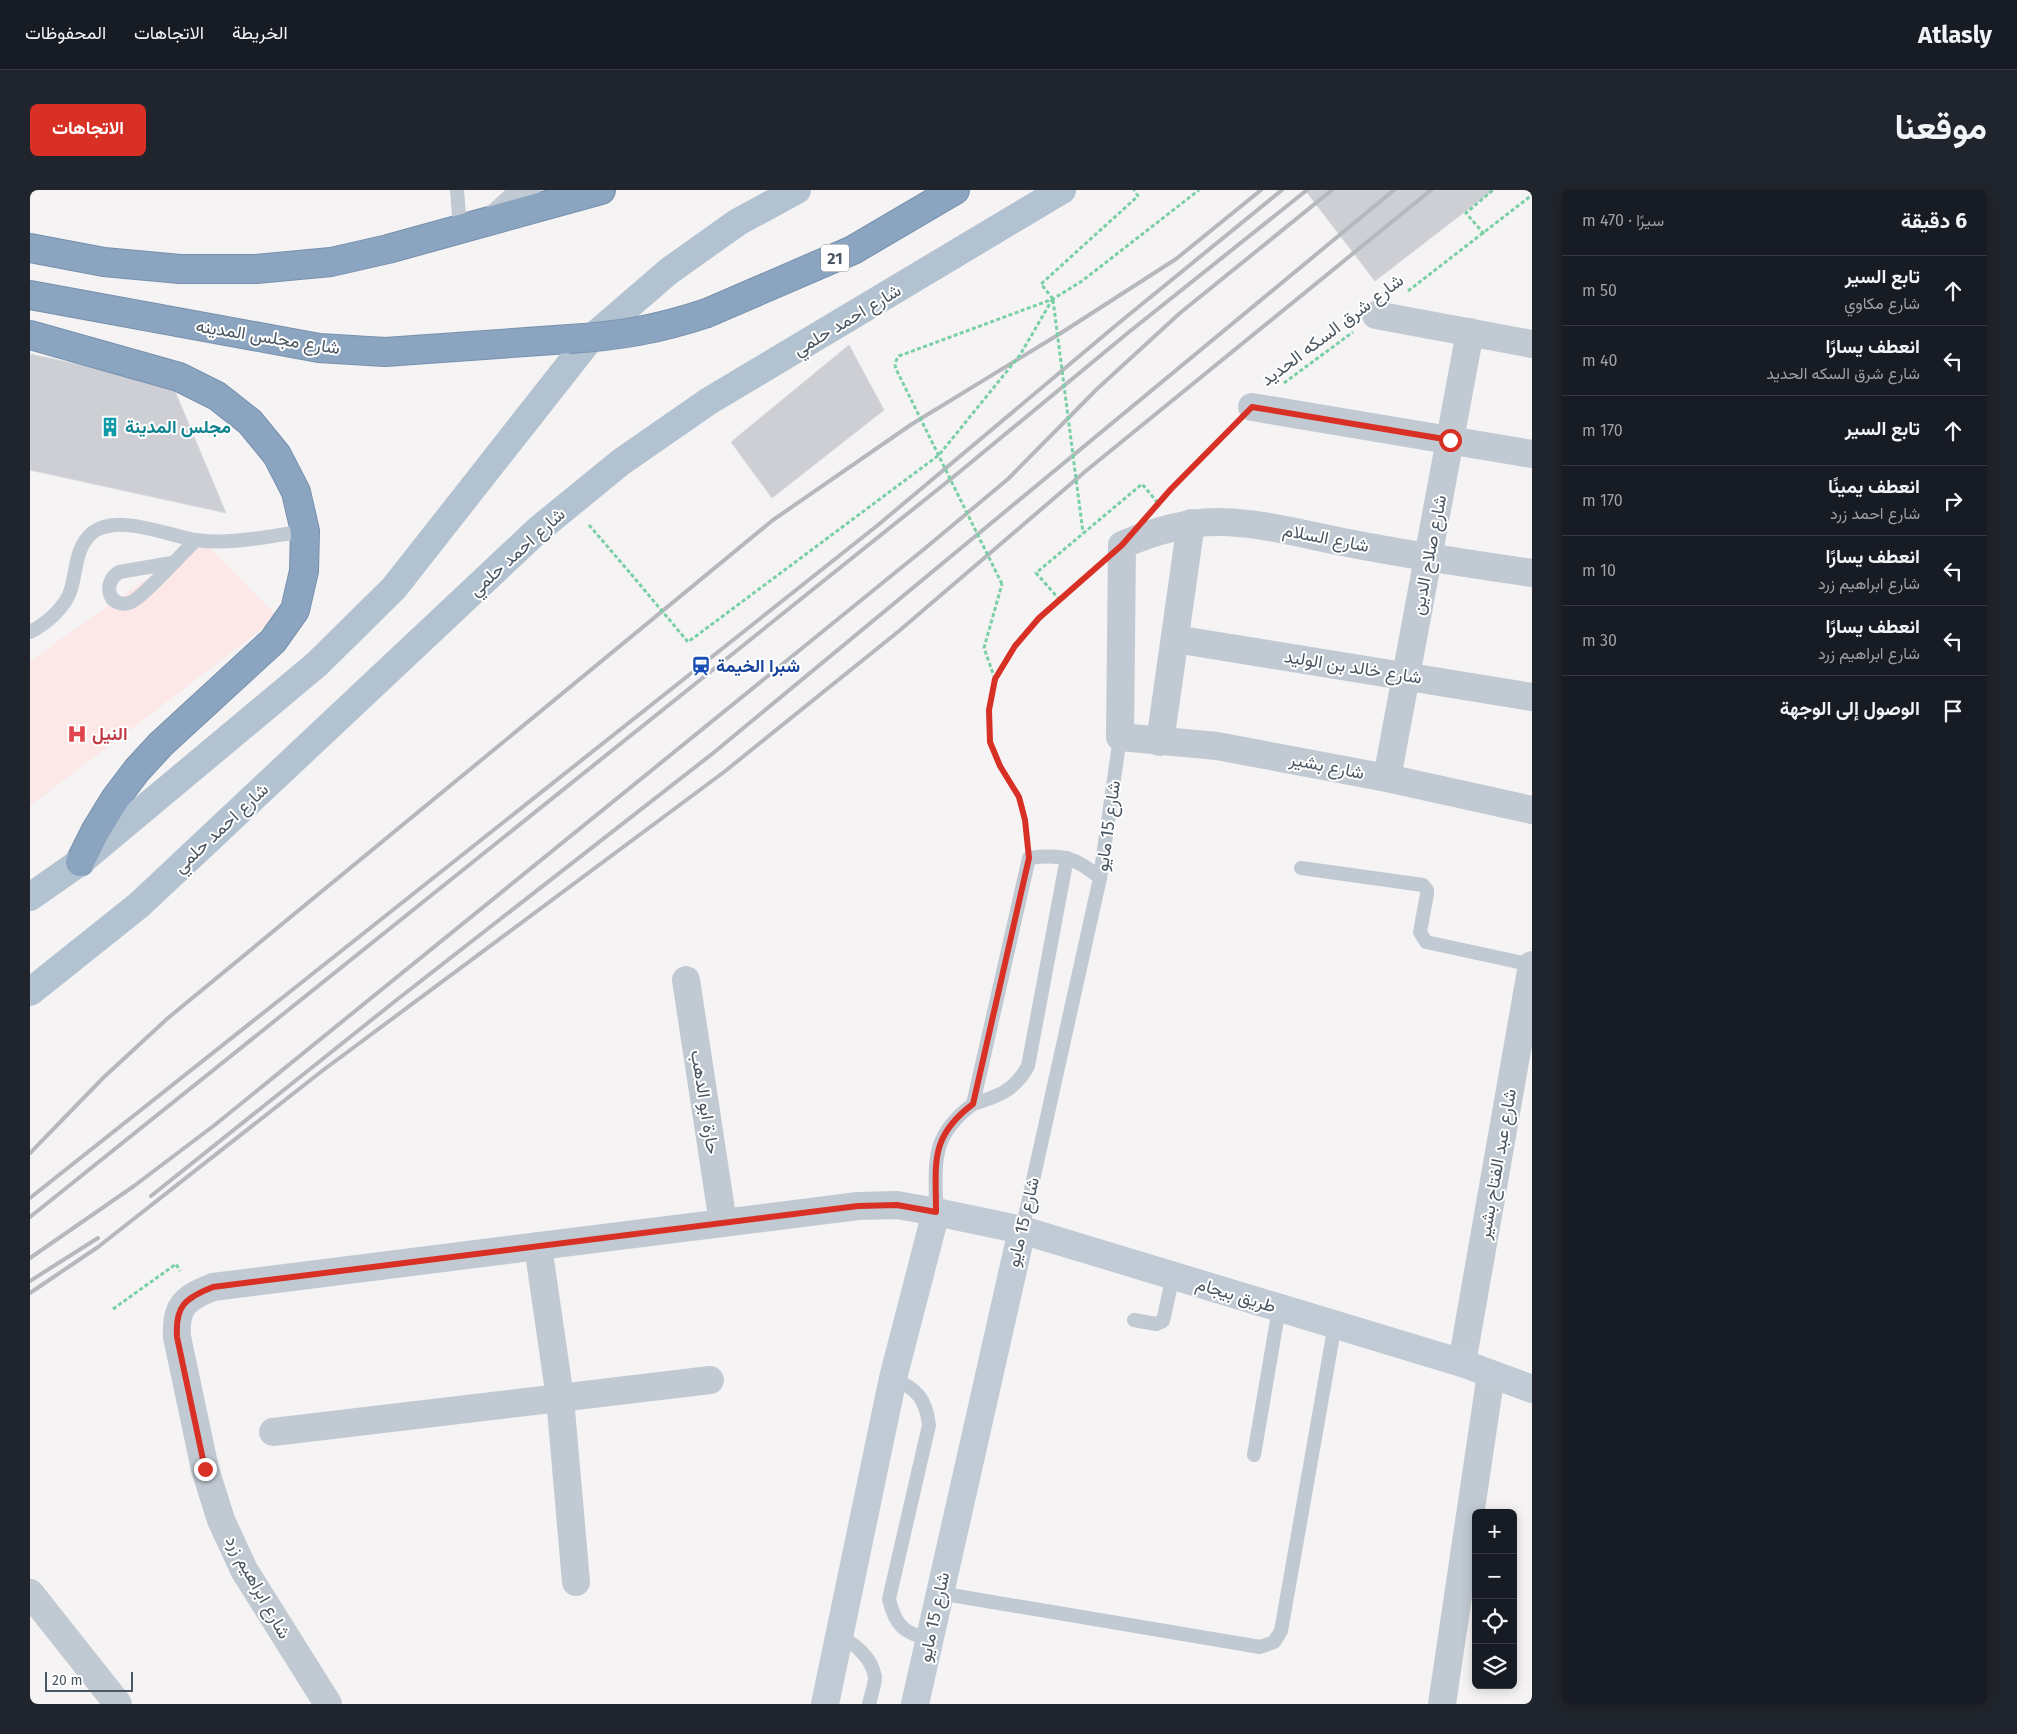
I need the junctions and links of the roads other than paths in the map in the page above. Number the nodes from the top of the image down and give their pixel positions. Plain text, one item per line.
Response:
1 (457, 190) edge
2 (526, 190) edge
3 (601, 190) edge
4 (796, 190) edge
5 (955, 190) edge
6 (1062, 190) edge
7 (493, 220) junction
8 (460, 229) junction
9 (30, 248) edge
10 (30, 295) edge
11 (1376, 315) road end
12 (1470, 332) junction
13 (30, 335) edge
14 (1532, 344) edge
15 (1252, 407) road end
16 (1450, 440) junction
17 (1532, 454) edge
18 (1192, 523) junction
19 (305, 531) junction
20 (196, 540) junction
21 (1428, 558) junction
22 (172, 563) dead end
23 (1532, 573) edge
24 (30, 632) edge
25 (1175, 639) junction
26 (1406, 676) junction
27 (1532, 697) edge
28 (1120, 737) junction
29 (1160, 742) junction
30 (1387, 778) junction
31 (1532, 810) edge
32 (1068, 858) junction
33 (80, 862) junction
34 (1301, 868) dead end
35 (1100, 878) junction
36 (30, 897) edge
37 (1532, 965) edge
38 (686, 980) dead end
39 (30, 992) edge
40 (973, 1104) junction
41 (936, 1212) junction
42 (723, 1223) junction
43 (1022, 1230) junction
44 (538, 1246) junction
45 (1173, 1276) junction
46 (1279, 1308) junction
47 (1134, 1320) dead end
48 (1335, 1324) junction
49 (1462, 1363) junction
50 (1491, 1374) junction
51 (893, 1378) junction
52 (710, 1380) dead end
53 (1532, 1389) edge
54 (560, 1398) junction
55 (273, 1432) dead end
56 (1254, 1455) dead end
57 (576, 1582) dead end
58 (30, 1593) edge
59 (939, 1593) junction
60 (839, 1637) junction
61 (930, 1640) junction
62 (118, 1704) edge
63 (328, 1704) edge
64 (825, 1704) edge
65 (869, 1704) edge
66 (915, 1704) edge
67 (1442, 1704) edge

1 - 8 lane
2 - 7 street
3 - 7 highway
4 - 33 main road
5 - 10 highway, شارع مجلس المدينه / 21, bridge
6 - 39 main road, شارع احمد حلمي
7 - 8 highway
8 - 9 highway
11 - 12 street
12 - 14 street
12 - 16 street, شارع صلاح الدين
13 - 19 highway
15 - 16 street
16 - 17 street
16 - 21 street, شارع صلاح الدين
18 - 21 street, شارع السلام
18 - 25 street
18 - 28 street, شارع السلام
19 - 20 lane
19 - 33 highway
20 - 22 lane
20 - 24 lane
21 - 23 street, شارع السلام
21 - 26 street, شارع صلاح الدين
25 - 26 street, شارع خالد بن الوليد
25 - 29 street
26 - 27 street, شارع خالد بن الوليد
26 - 30 street, شارع صلاح الدين
28 - 29 street, شارع بشير
28 - 35 lane, شارع 15 مايو
29 - 30 street, شارع بشير
30 - 31 street, شارع بشير
32 - 35 lane
32 - 40 lane
32 - 40 lane
33 - 36 main road
34 - 37 lane
35 - 43 lane, شارع 15 مايو
37 - 49 street, شارع عبد الفتاح بشير
38 - 42 street, حارة ابو الدهب
40 - 41 lane
41 - 42 street
41 - 43 main road, طريق بيجام
41 - 51 main road
42 - 44 street
43 - 45 main road, طريق بيجام
43 - 59 main road, شارع 15 مايو
44 - 54 street
44 - 63 street, شارع ابراهيم زرد
45 - 46 main road, طريق بيجام
45 - 47 lane
46 - 48 main road, طريق بيجام
46 - 56 lane
48 - 49 main road, طريق بيجام
48 - 59 lane
49 - 50 main road, طريق بيجام
50 - 53 main road, طريق بيجام
50 - 67 street
51 - 60 main road
51 - 61 lane
52 - 54 street
54 - 55 street
54 - 57 street
58 - 62 street
59 - 61 main road, شارع 15 مايو
60 - 64 main road
60 - 65 lane
61 - 66 main road, شارع 15 مايو

